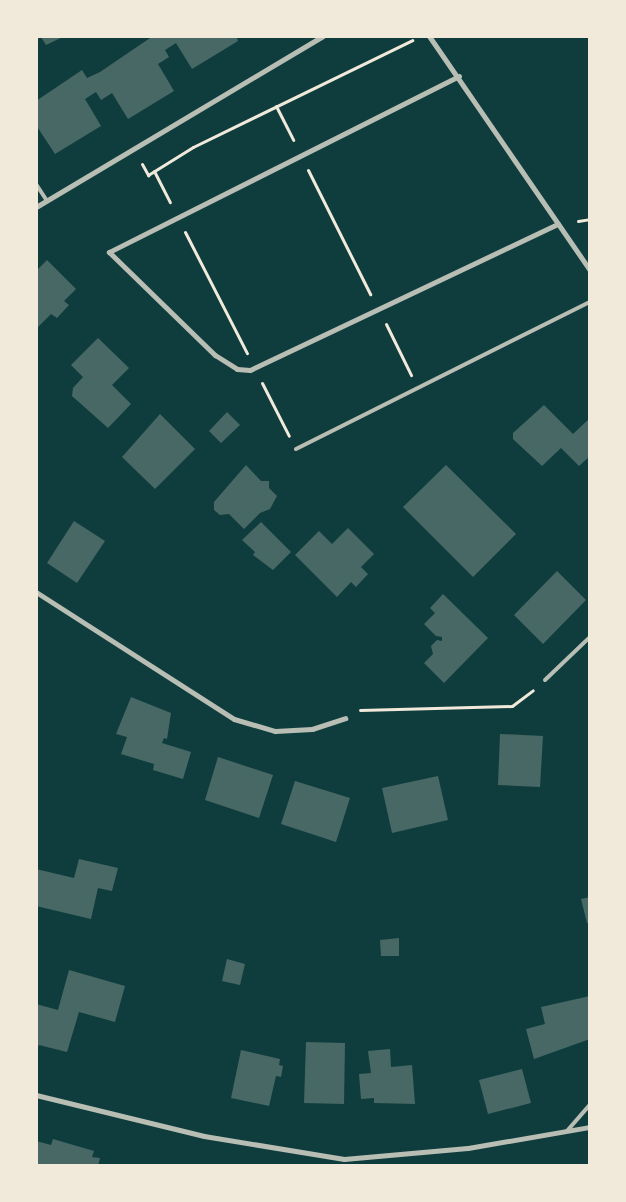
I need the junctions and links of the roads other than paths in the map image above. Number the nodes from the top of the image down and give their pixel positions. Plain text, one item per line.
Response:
1 (323, 36) edge
2 (429, 36) edge
3 (459, 76) junction
4 (36, 184) edge
5 (46, 201) junction
6 (36, 207) edge
7 (558, 224) junction
8 (590, 270) edge
9 (590, 302) edge
10 (296, 450) road end
11 (36, 592) edge
12 (590, 637) edge
13 (545, 680) road end
14 (345, 718) dead end
15 (36, 1095) edge
16 (590, 1106) edge
17 (590, 1127) edge
18 (566, 1132) junction

1 - 5 street
2 - 3 street
3 - 7 street
3 - 7 street
4 - 5 lane
5 - 6 street
7 - 8 street
9 - 10 lane
11 - 14 street
12 - 13 lane
15 - 18 street
16 - 18 lane
17 - 18 street

